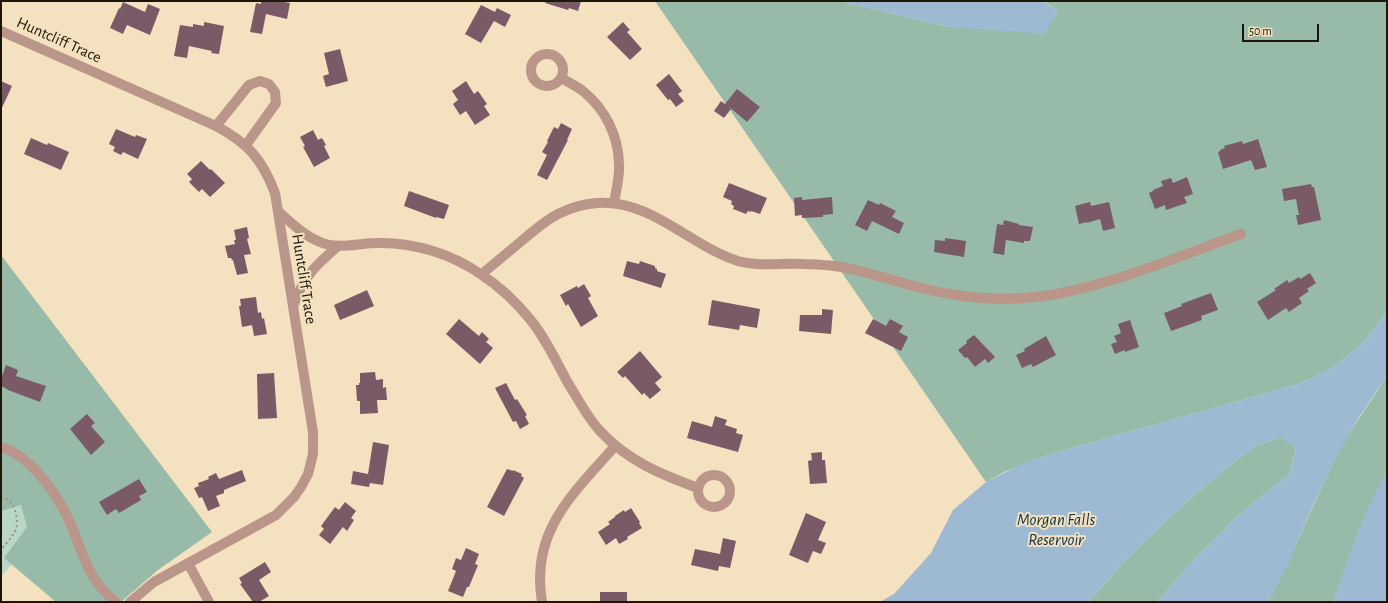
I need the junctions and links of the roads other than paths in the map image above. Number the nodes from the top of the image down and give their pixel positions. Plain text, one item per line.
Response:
1 (1, 31) edge
2 (561, 78) dead end
3 (216, 126) junction
4 (246, 145) junction
5 (614, 204) junction
6 (279, 212) junction
7 (1242, 234) dead end
8 (338, 246) junction
9 (482, 274) junction
10 (293, 306) junction
11 (615, 446) junction
12 (1, 447) edge
13 (698, 488) dead end
14 (188, 563) junction
15 (116, 602) edge
16 (130, 602) edge
17 (209, 602) edge
18 (542, 602) edge

1 - 3 street, Huntcliff Trace
2 - 5 street
3 - 4 street, Huntcliff Trace
3 - 4 street
4 - 6 street, Huntcliff Trace
5 - 7 street
5 - 9 street
6 - 8 street
6 - 10 street, Huntcliff Trace
8 - 9 street
8 - 10 street
9 - 11 street
10 - 14 street, Huntcliff Trace
11 - 13 street
11 - 18 street
12 - 15 street
14 - 16 street, Huntcliff Trace
14 - 17 street

